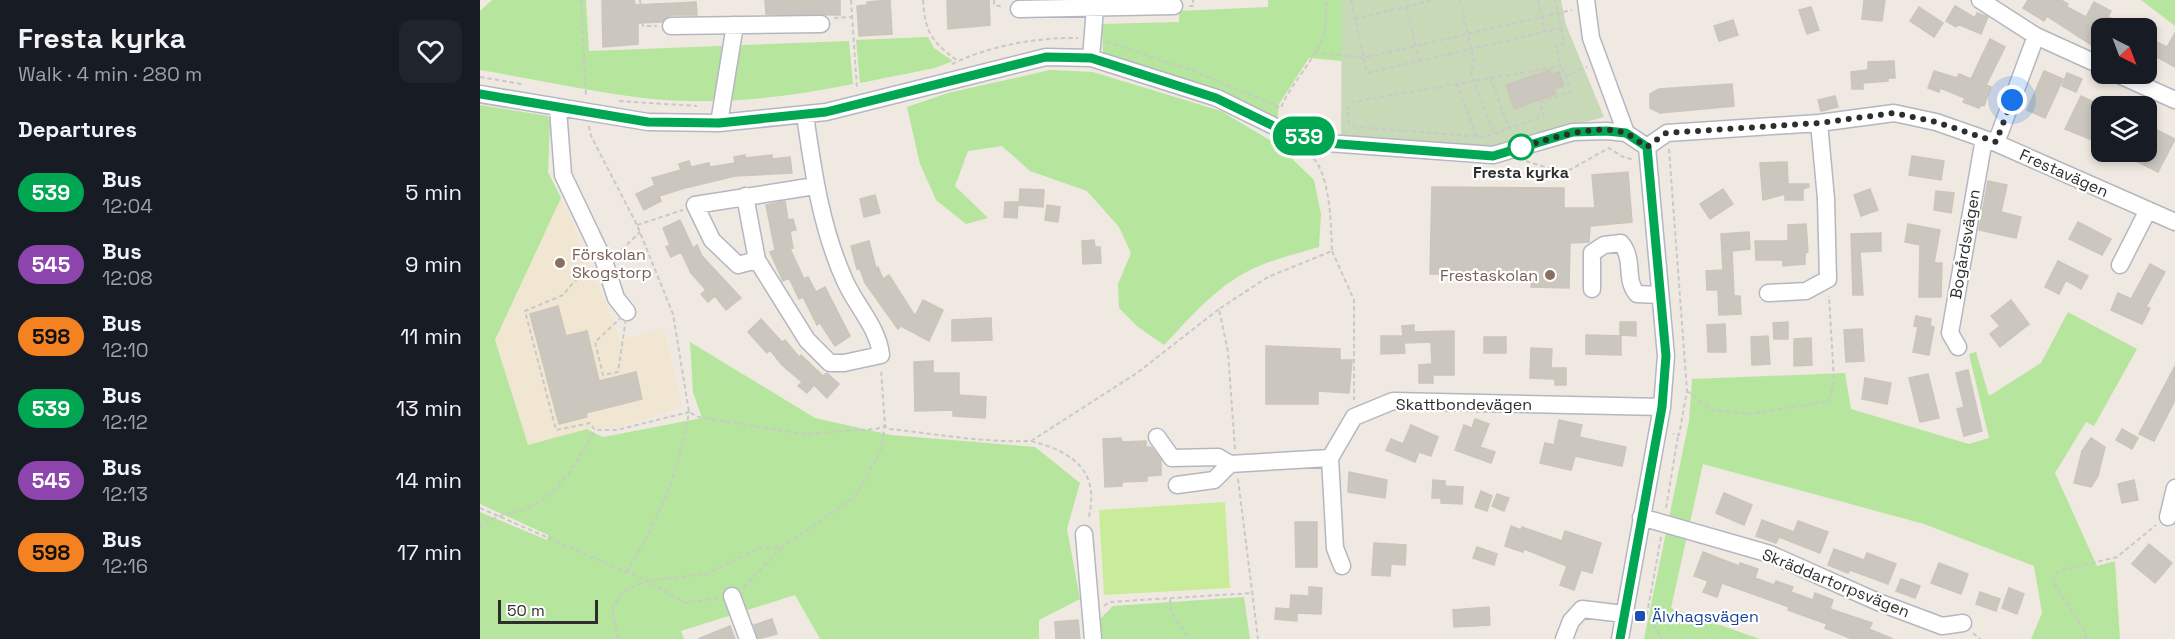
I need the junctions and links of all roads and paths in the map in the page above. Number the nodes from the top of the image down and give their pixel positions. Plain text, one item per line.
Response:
1 (581, 0) edge
2 (640, 0) edge
3 (851, 0) edge
4 (923, 0) edge
5 (1192, 0) edge
6 (1351, 0) edge
7 (1433, 0) edge
8 (1460, 0) edge
9 (1538, 0) edge
10 (1555, 0) edge
11 (1980, 0) edge
12 (1586, 4) edge
13 (1174, 6) dead end
14 (1193, 6) dead end
15 (1406, 6) junction
16 (1095, 8) junction
17 (1019, 9) dead end
18 (1558, 14) junction
19 (1541, 17) junction
20 (1354, 19) junction
21 (821, 24) dead end
22 (735, 25) junction
23 (671, 26) joint
24 (1560, 28) junction
25 (1545, 32) junction
26 (1468, 34) junction
27 (2036, 36) junction
28 (1416, 46) junction
29 (1472, 48) junction
30 (1314, 52) dead end
31 (1091, 58) junction
32 (1363, 58) junction
33 (959, 61) dead end
34 (1419, 61) junction
35 (2091, 61) edge
36 (1599, 63) junction
37 (1561, 66) junction
38 (1565, 76) junction
39 (1490, 77) junction
40 (1473, 80) junction
41 (1456, 83) junction
42 (2139, 84) edge
43 (857, 89) dead end
44 (480, 94) edge
45 (586, 96) dead end
46 (2175, 100) edge
47 (558, 109) junction
48 (805, 115) junction
49 (719, 123) junction
50 (1819, 123) junction
51 (1509, 128) junction
52 (1494, 133) junction
53 (1626, 133) junction
54 (1666, 133) junction
55 (1477, 136) junction
56 (1990, 141) junction
57 (1647, 147) junction
58 (1304, 151) dead end
59 (815, 186) junction
60 (745, 196) junction
61 (695, 205) junction
62 (2148, 210) junction
63 (2175, 222) edge
64 (637, 225) dead end
65 (640, 232) dead end
66 (1332, 251) junction
67 (757, 260) junction
68 (604, 261) junction
69 (2120, 265) dead end
70 (1827, 279) junction
71 (1592, 289) dead end
72 (1768, 292) dead end
73 (1660, 295) junction
74 (627, 312) junction
75 (1958, 346) dead end
76 (881, 355) junction
77 (1687, 391) junction
78 (1662, 407) junction
79 (1354, 417) junction
80 (595, 430) junction
81 (1658, 431) junction
82 (1157, 437) dead end
83 (1031, 441) dead end
84 (1330, 458) junction
85 (1233, 464) junction
86 (1177, 485) dead end
87 (2175, 488) edge
88 (480, 508) edge
89 (498, 515) junction
90 (1641, 517) junction
91 (2168, 517) joint
92 (480, 528) edge
93 (1084, 534) joint
94 (782, 547) junction
95 (1342, 566) dead end
96 (626, 572) junction
97 (647, 581) junction
98 (1252, 593) junction
99 (732, 596) junction
100 (1170, 598) junction
101 (1624, 615) junction
102 (1091, 620) junction
103 (1962, 623) dead end
104 (618, 639) edge
105 (748, 639) edge
106 (1093, 639) edge
107 (1189, 639) edge
108 (1258, 639) edge
109 (1564, 639) edge
110 (1620, 639) edge
111 (2086, 639) edge

1 - 45 path
2 - 23 path
3 - 43 path
4 - 33 path
5 - 14 path
6 - 20 path
7 - 15 path
8 - 26 path
9 - 19 path
10 - 18 path
11 - 27 street
12 - 18 path
12 - 36 street
13 - 16 street
15 - 20 path
15 - 28 path
16 - 17 street
16 - 31 street
18 - 19 path
18 - 24 path
19 - 25 path
19 - 26 path
20 - 32 path
21 - 22 street
22 - 23 street
22 - 49 street
24 - 25 path
24 - 37 path
25 - 29 path
26 - 28 path
26 - 29 path
27 - 35 street
27 - 56 street, Bogårdsvägen
28 - 32 path
28 - 34 path
29 - 34 path
29 - 40 path
30 - 32 path
31 - 48 street
31 - 53 street
32 - 34 path
36 - 38 path
36 - 53 street
37 - 38 path
37 - 39 path
38 - 51 path
39 - 40 path
39 - 51 path
40 - 41 path
40 - 52 path
41 - 55 path
41 - 55 path
42 - 46 street
44 - 47 street
47 - 49 street
47 - 68 street
48 - 49 street
48 - 59 street
50 - 54 street, Frestavägen
50 - 56 street, Frestavägen
50 - 70 street
51 - 52 path
52 - 55 path
53 - 57 street
54 - 57 street
54 - 77 path
56 - 62 street, Frestavägen
56 - 75 street, Bogårdsvägen
57 - 73 street
58 - 66 path
59 - 60 street
59 - 76 street
60 - 61 street
60 - 67 street
61 - 64 path
61 - 67 street
62 - 63 street, Frestavägen
62 - 69 street
65 - 68 path
66 - 79 path
66 - 85 path
67 - 76 street
68 - 74 street
68 - 80 path
70 - 72 street
70 - 77 path
71 - 73 street
73 - 78 street
74 - 74 path
76 - 94 path
77 - 81 path
78 - 79 street, Skattbondevägen
78 - 81 street
79 - 84 street
80 - 89 path
80 - 96 path
81 - 90 street
82 - 85 street
83 - 93 path
84 - 85 street
84 - 95 street
85 - 86 street
85 - 98 path
87 - 91 street
88 - 89 path
89 - 92 path
89 - 96 path
90 - 101 street
90 - 103 street, Skräddartorpsvägen
91 - 111 path
93 - 102 street
94 - 97 path
94 - 99 path
96 - 97 path
97 - 99 path
97 - 104 path
98 - 100 path
98 - 108 path
99 - 105 street
100 - 102 path
100 - 107 path
101 - 109 street
101 - 110 street
102 - 106 street

